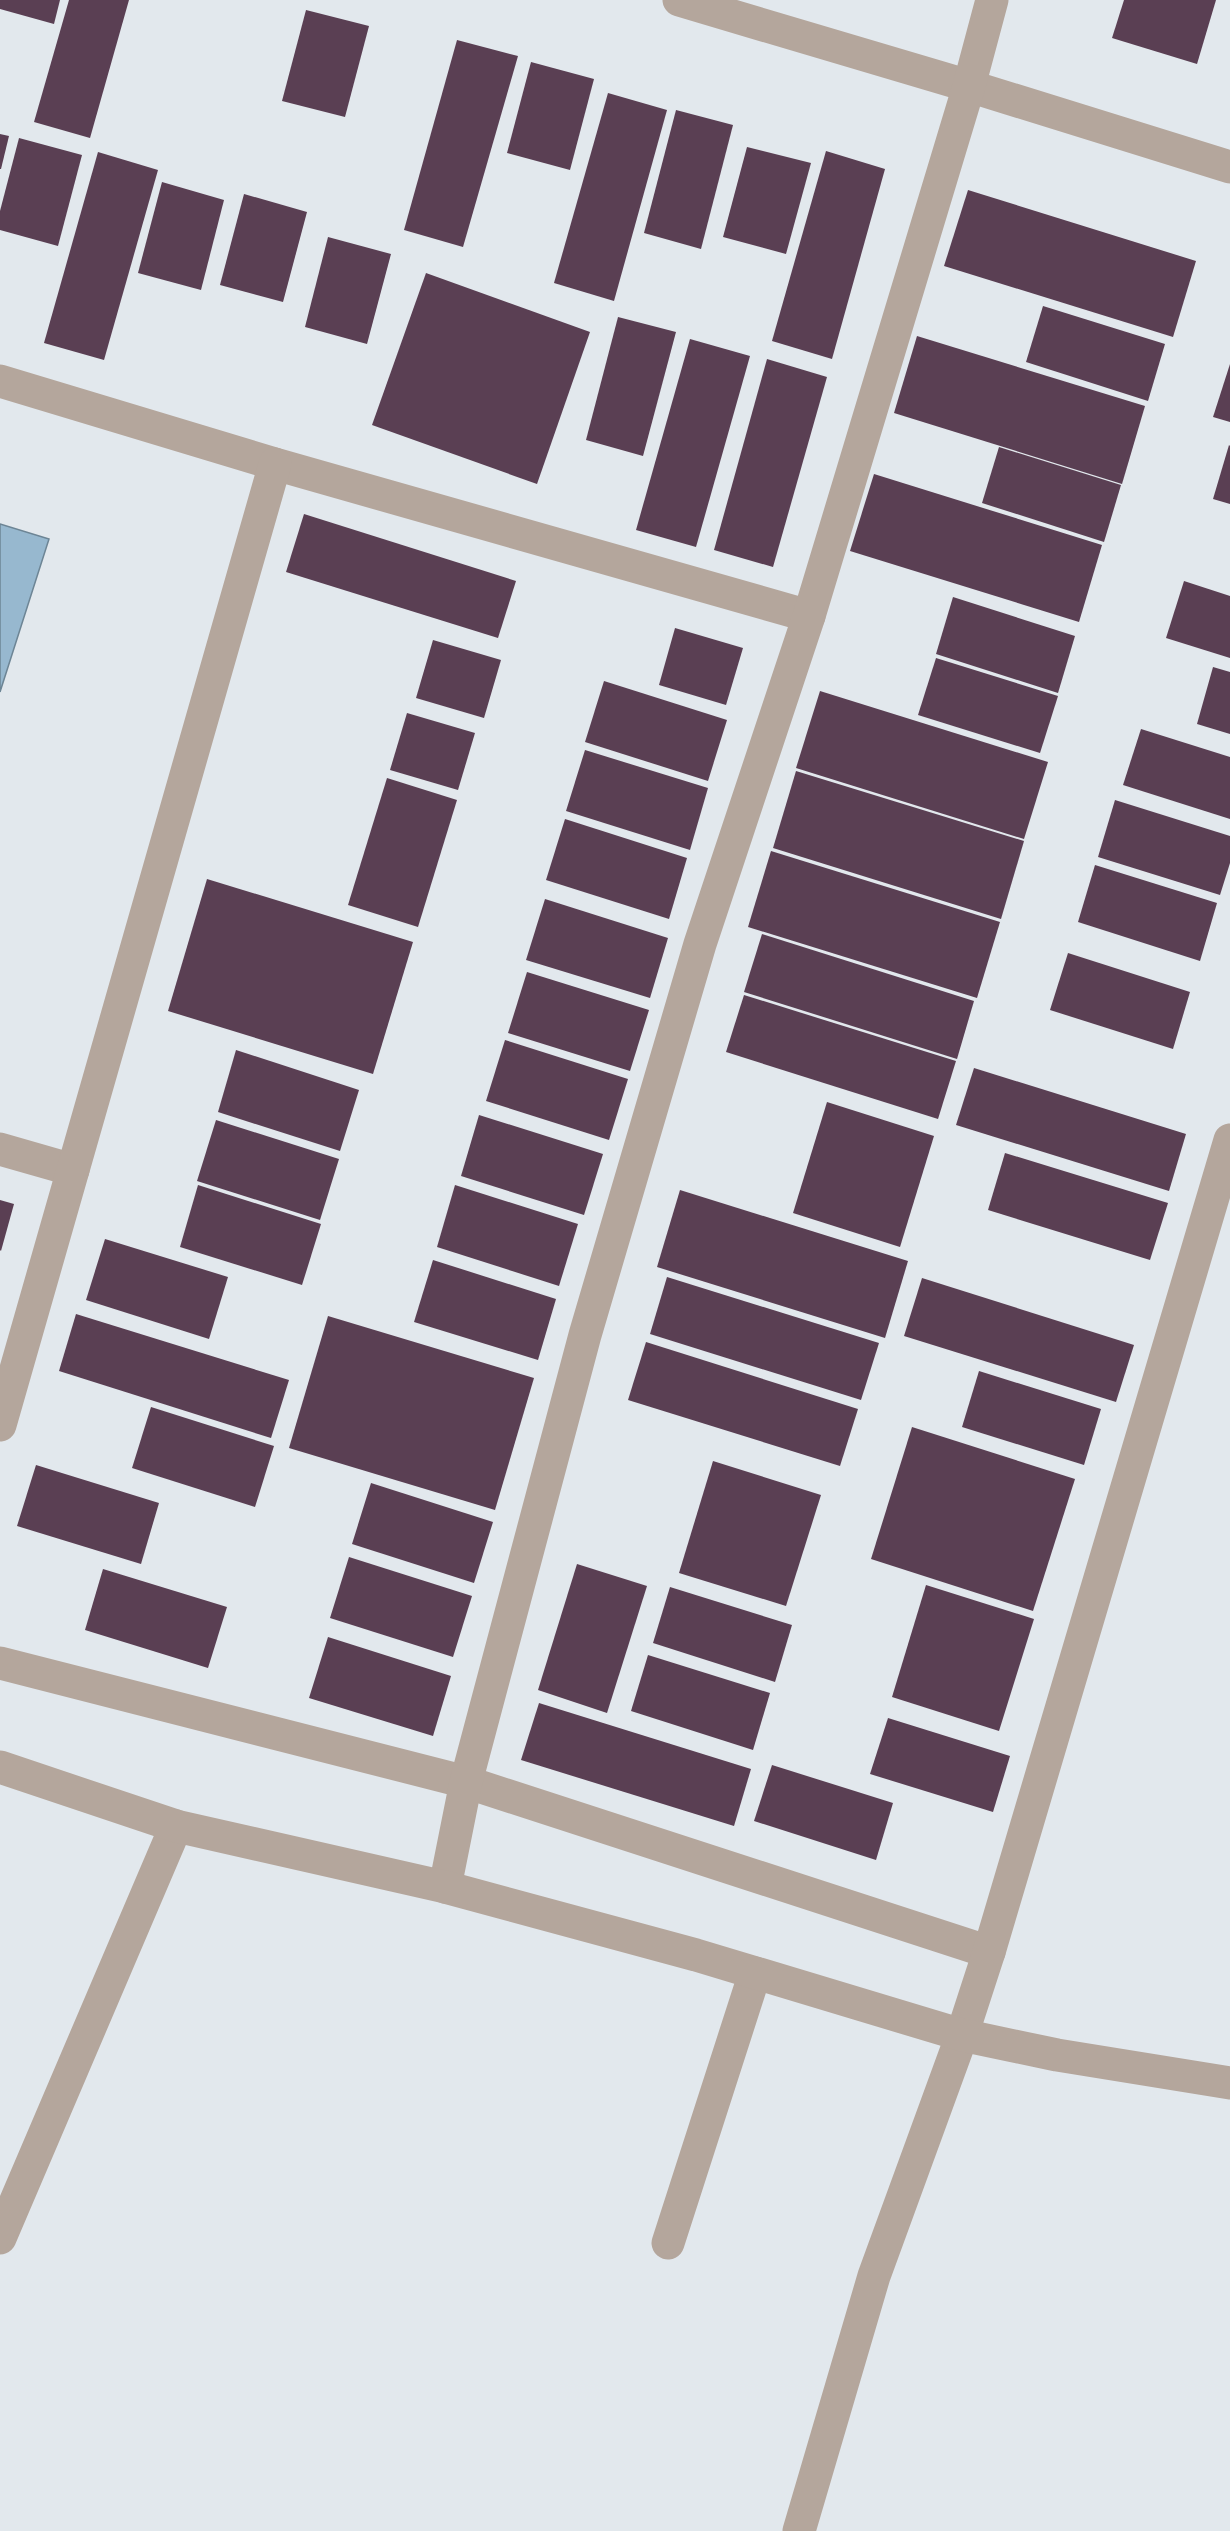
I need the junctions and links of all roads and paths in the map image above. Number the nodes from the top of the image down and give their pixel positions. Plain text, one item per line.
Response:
1 (680, 0) edge
2 (992, 0) edge
3 (969, 86) junction
4 (1230, 167) edge
5 (0, 381) edge
6 (275, 464) junction
7 (809, 616) junction
8 (1230, 1140) edge
9 (0, 1149) edge
10 (73, 1170) junction
11 (0, 1425) edge
12 (0, 1663) edge
13 (0, 1767) edge
14 (466, 1782) junction
15 (176, 1826) junction
16 (445, 1887) junction
17 (989, 1952) junction
18 (754, 1973) junction
19 (962, 2035) junction
20 (1230, 2083) edge
21 (0, 2238) edge
22 (668, 2243) dead end
23 (799, 2531) edge

1 - 3 street
2 - 3 street
3 - 4 street
3 - 7 street
5 - 6 street
6 - 7 street
6 - 10 street
7 - 14 street
8 - 17 street
9 - 10 street
10 - 11 street
12 - 14 street
13 - 15 street
14 - 16 street
14 - 17 street
15 - 16 street
15 - 21 street
16 - 18 street
17 - 19 street
18 - 19 street
18 - 22 street
19 - 20 street
19 - 23 street

